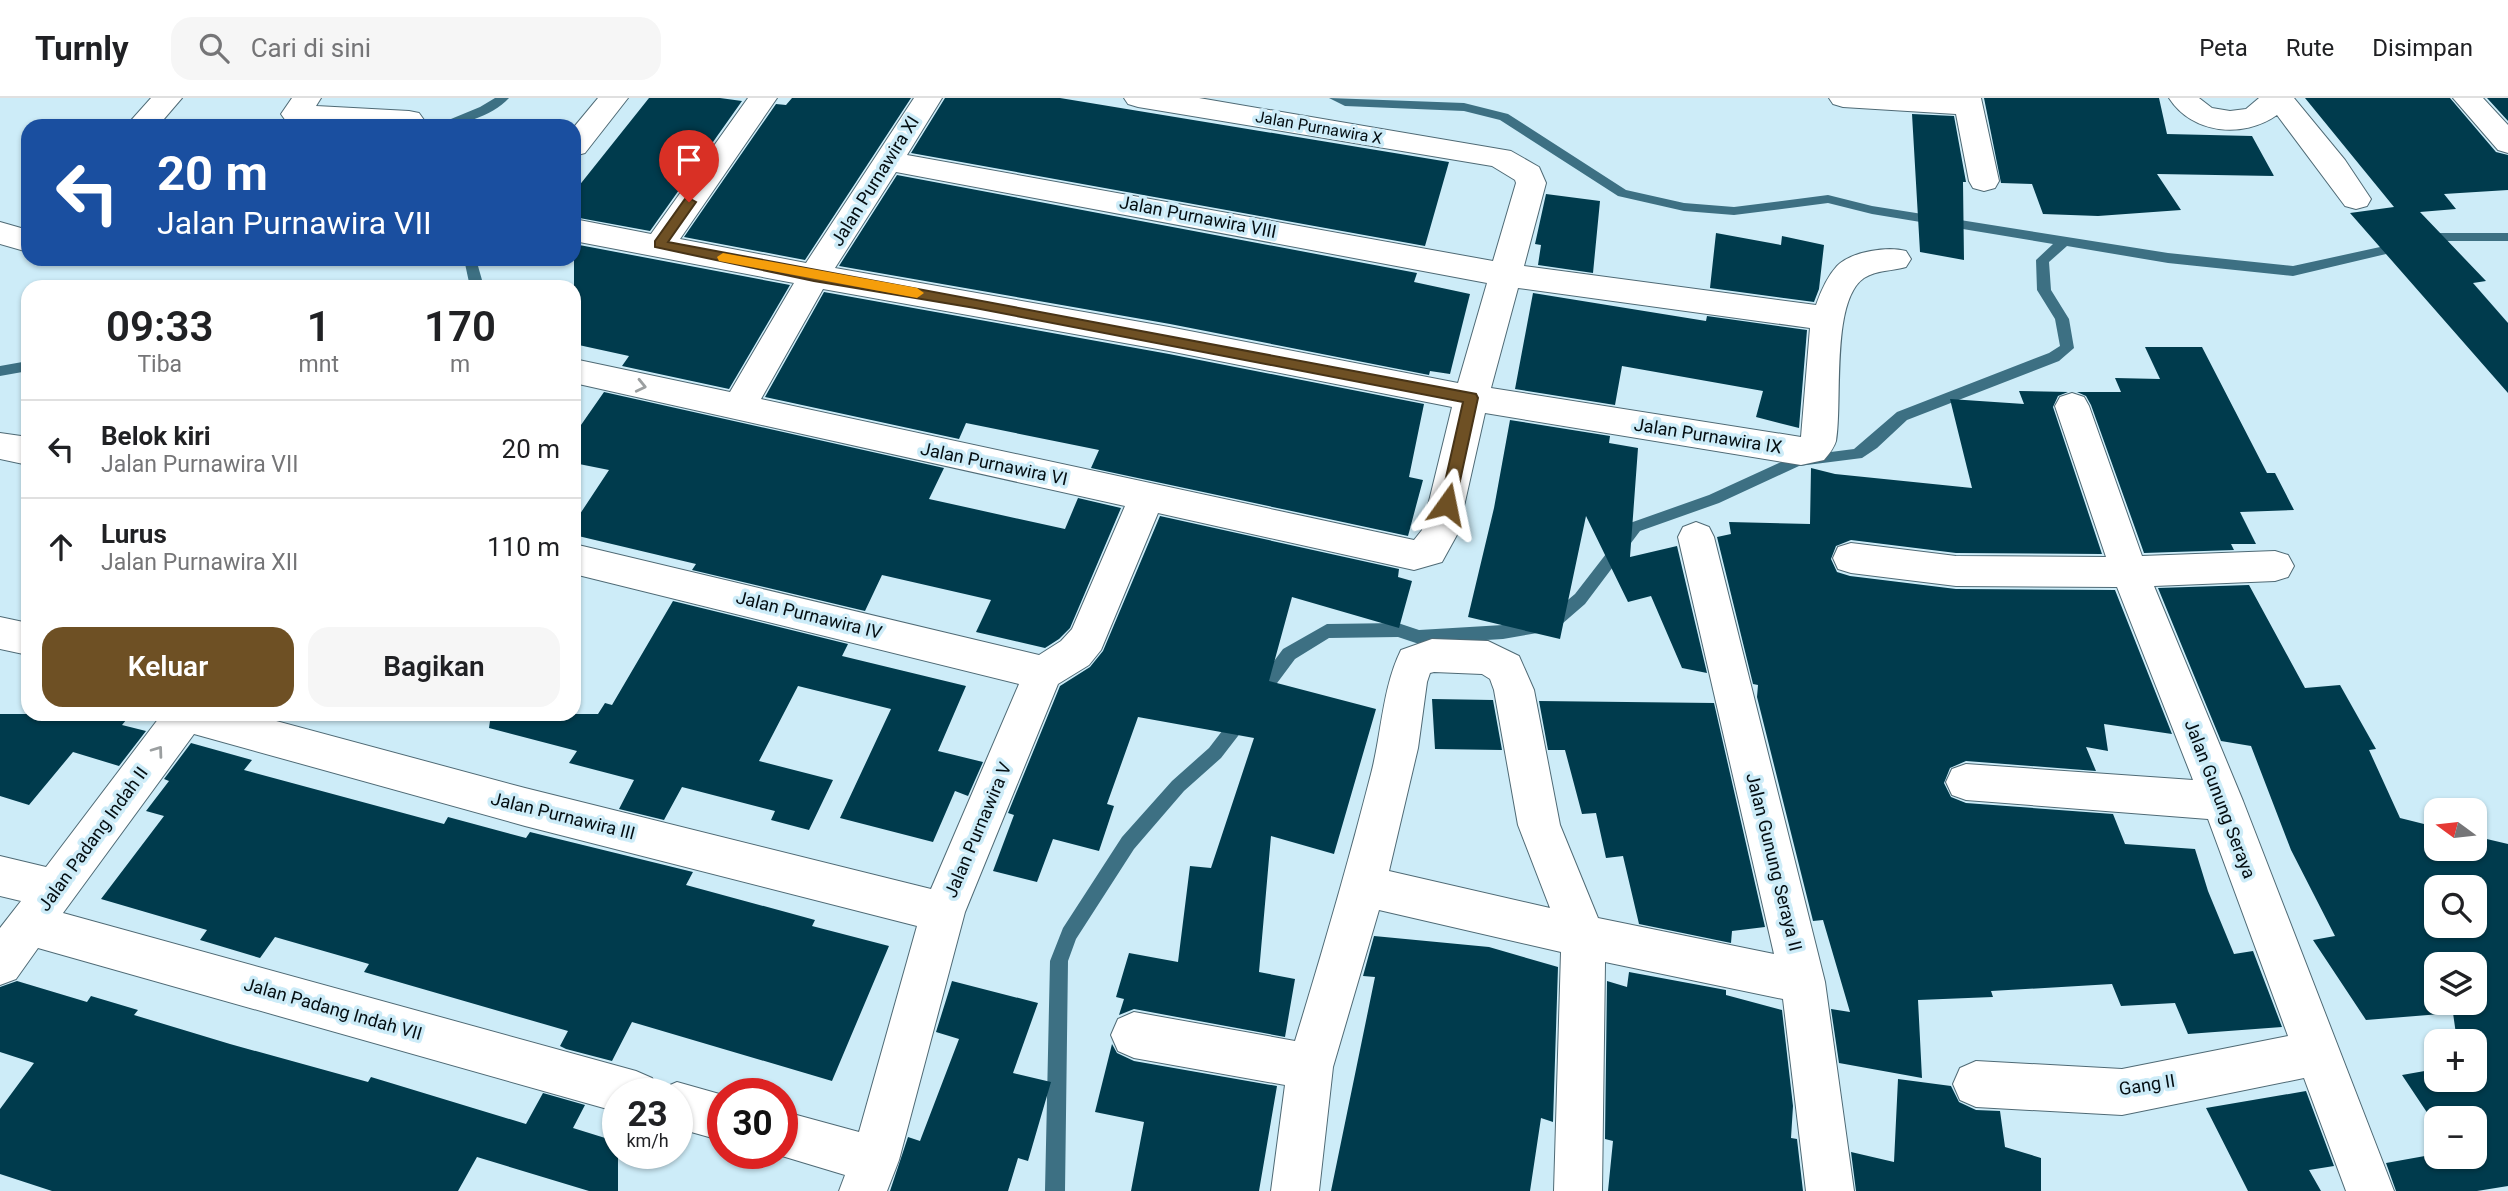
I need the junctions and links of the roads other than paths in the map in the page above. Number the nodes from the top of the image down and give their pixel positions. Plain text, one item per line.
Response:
1 (168, 98) edge
2 (307, 98) edge
3 (614, 98) edge
4 (763, 98) edge
5 (928, 98) edge
6 (1138, 98) edge
7 (1843, 98) edge
8 (2183, 98) edge
9 (2276, 98) edge
10 (2467, 98) edge
11 (1967, 102) edge
12 (148, 119) edge
13 (390, 119) edge
14 (581, 138) edge
15 (2508, 142) edge
16 (888, 161) junction
17 (1984, 181) dead end
18 (2356, 199) dead end
19 (581, 231) edge
20 (0, 233) edge
21 (21, 239) edge
22 (660, 244) junction
23 (1895, 259) dead end
24 (1507, 275) junction
25 (814, 276) junction
26 (1827, 318) junction
27 (581, 373) edge
28 (1471, 398) junction
29 (2072, 406) dead end
30 (738, 408) junction
31 (0, 446) edge
32 (21, 450) edge
33 (1147, 497) junction
34 (1696, 537) dead end
35 (1851, 558) dead end
36 (581, 561) edge
37 (2275, 566) dead end
38 (2129, 570) junction
39 (0, 633) edge
40 (21, 638) edge
41 (1043, 673) junction
42 (180, 721) edge
43 (211, 721) edge
44 (1966, 782) dead end
45 (2222, 801) junction
46 (0, 876) edge
47 (1364, 886) junction
48 (56, 889) junction
49 (943, 912) junction
50 (30, 925) junction
51 (1583, 936) junction
52 (0, 964) edge
53 (1803, 982) junction
54 (1134, 1035) dead end
55 (2316, 1053) junction
56 (1310, 1067) junction
57 (1976, 1084) dead end
58 (602, 1085) edge
59 (798, 1143) edge
60 (869, 1176) edge
61 (1295, 1191) edge
62 (1578, 1191) edge
63 (1830, 1191) edge
64 (2370, 1191) edge

1 - 12 street
2 - 13 street
3 - 14 street
4 - 22 street
5 - 16 street, Jalan Purnawira XI
6 - 24 street, Jalan Purnawira X
7 - 11 street
8 - 9 street
9 - 18 street
10 - 15 street
11 - 17 street
16 - 24 street, Jalan Purnawira VIII
16 - 25 street, Jalan Purnawira XI
19 - 22 street
20 - 21 street
22 - 25 street
23 - 26 street, Jalan Purnawira IX
24 - 26 street
24 - 28 street
25 - 28 street
25 - 30 street, Jalan Purnawira XI
26 - 28 street, Jalan Purnawira IX
27 -> 30 street, Jalan Purnawira VI
28 - 33 street, Jalan Purnawira VI
29 - 38 street, Jalan Gunung Seraya
30 - 33 street, Jalan Purnawira VI
31 - 32 street
33 - 41 street
34 - 53 street, Jalan Gunung Seraya II
35 - 38 street
36 - 41 street, Jalan Purnawira IV
37 - 38 street
38 - 45 street, Jalan Gunung Seraya
39 - 40 street
41 - 49 street, Jalan Purnawira V
48 -> 42 street, Jalan Padang Indah II
43 - 49 street, Jalan Purnawira III
44 - 45 street
45 - 55 street, Jalan Gunung Seraya
46 - 48 street
47 - 51 street
47 - 51 street
47 - 56 street
48 - 50 street, Jalan Padang Indah II
49 - 60 street, Jalan Purnawira V
50 - 52 street, Jalan Padang Indah II
50 - 58 street, Jalan Padang Indah VII
51 - 53 street
51 - 62 street
53 - 63 street, Jalan Gunung Seraya II
54 - 56 street
55 - 57 street, Gang II
55 - 64 street, Jalan Gunung Seraya
56 - 61 street
59 - 60 street

